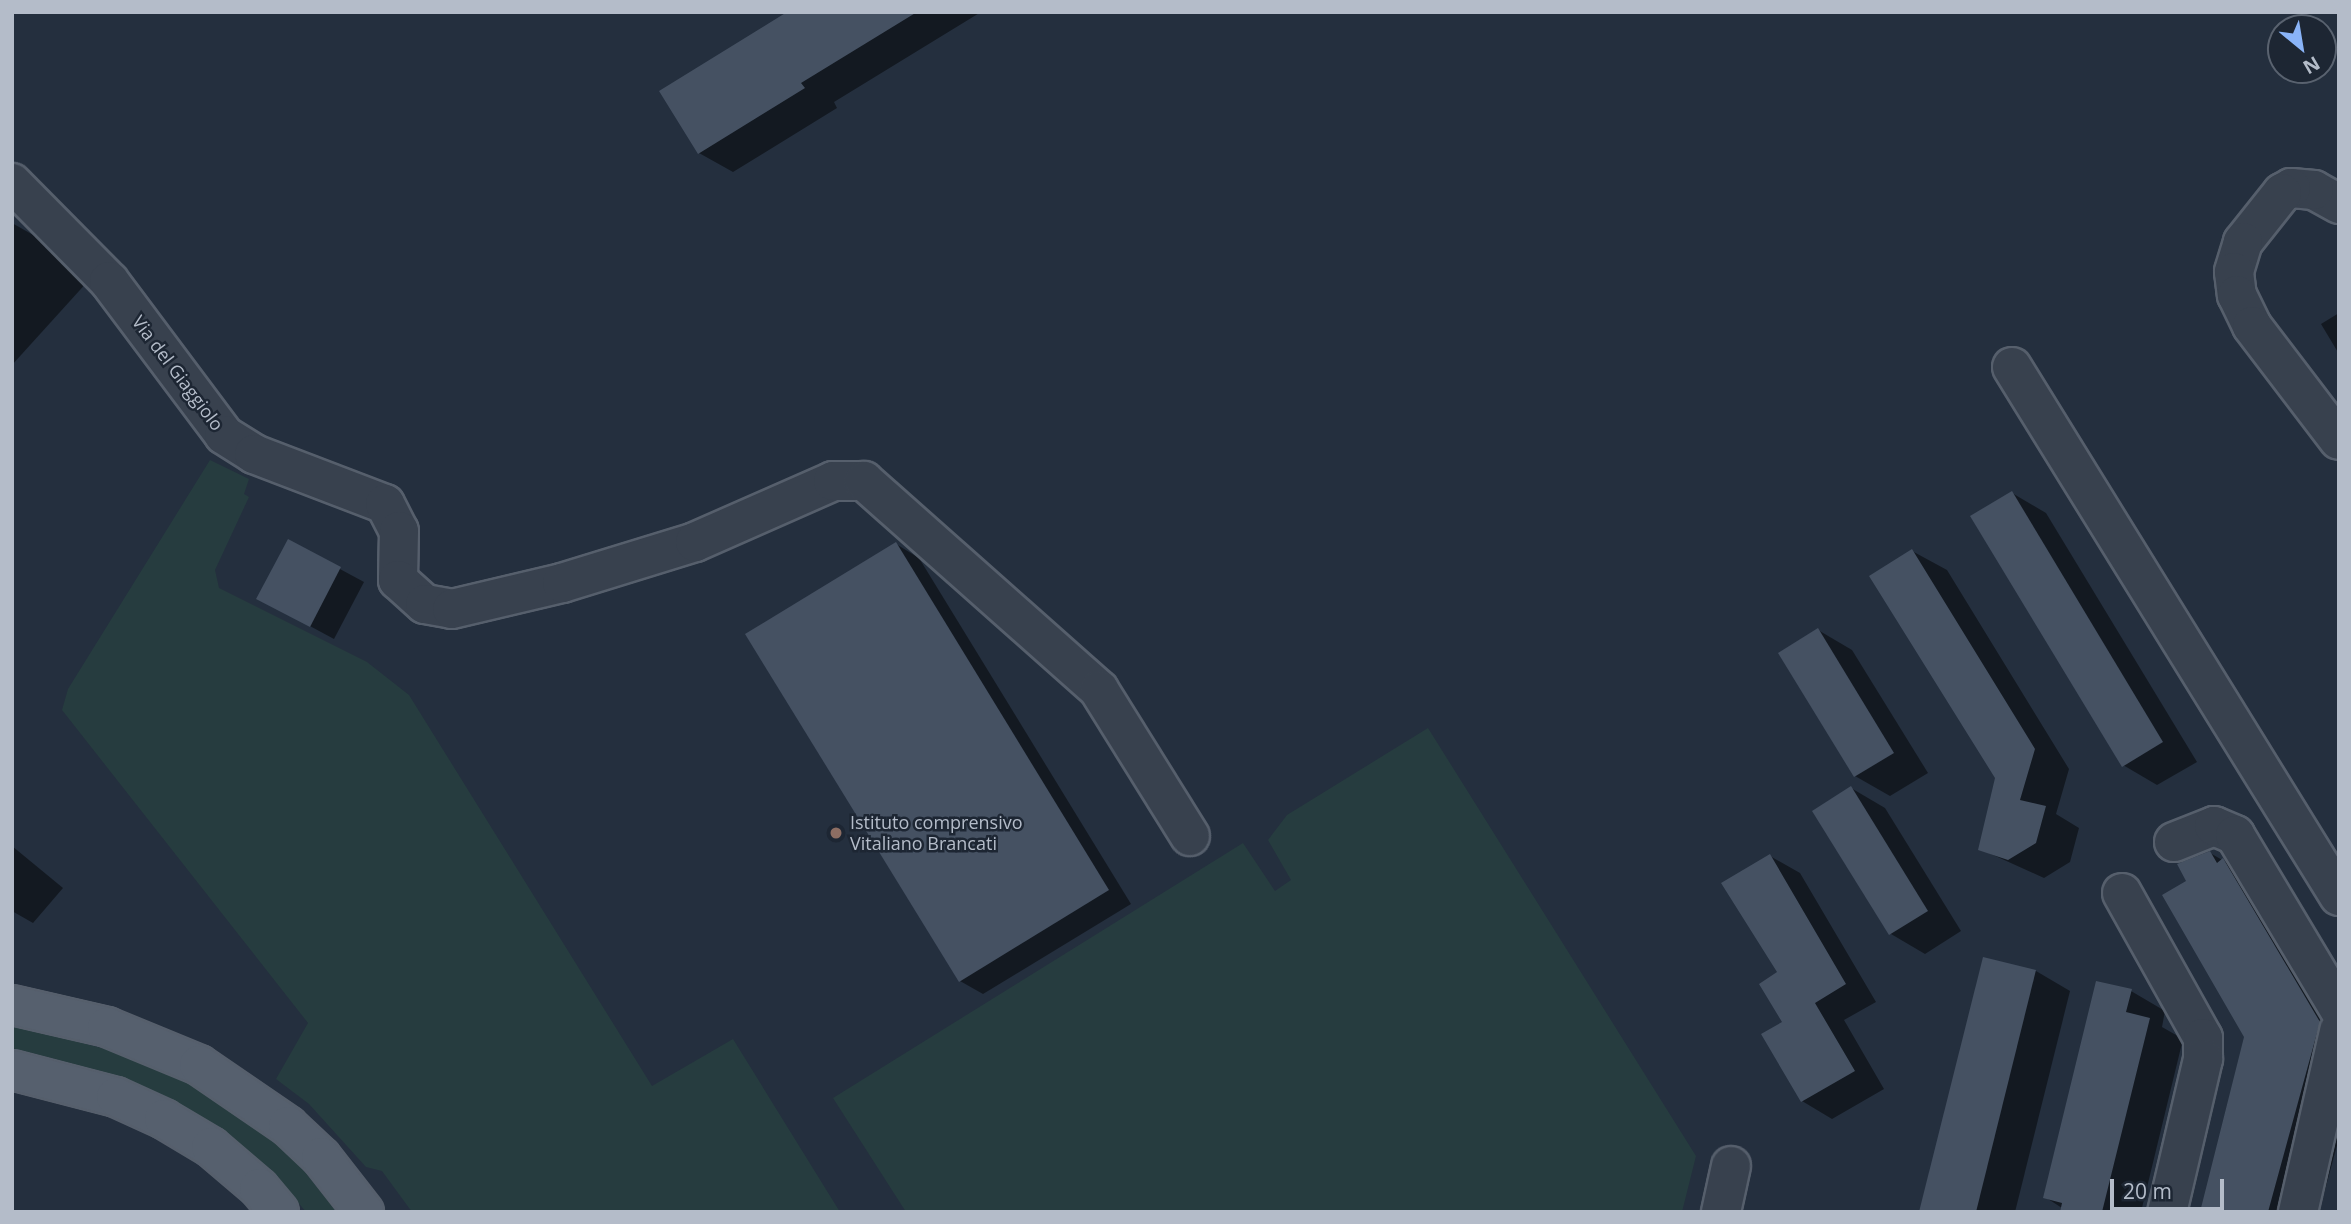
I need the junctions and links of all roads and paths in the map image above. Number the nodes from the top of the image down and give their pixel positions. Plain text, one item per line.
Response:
1 (12, 183) edge
2 (2339, 204) edge
3 (2012, 367) dead end
4 (2339, 440) edge
5 (1190, 836) dead end
6 (2174, 842) dead end
7 (2122, 892) dead end
8 (2339, 896) edge
9 (12, 1005) edge
10 (2339, 1009) edge
11 (2339, 1031) edge
12 (12, 1070) edge
13 (1731, 1166) dead end
14 (279, 1212) edge
15 (365, 1212) edge
16 (1721, 1212) edge
17 (2166, 1212) edge
18 (2298, 1212) edge

1 - 5 street, Via del Giaggiolo
2 - 4 street
3 - 8 street
6 - 10 street
7 - 17 street
9 - 15 main road
11 - 18 street
12 - 14 main road
13 - 16 street

